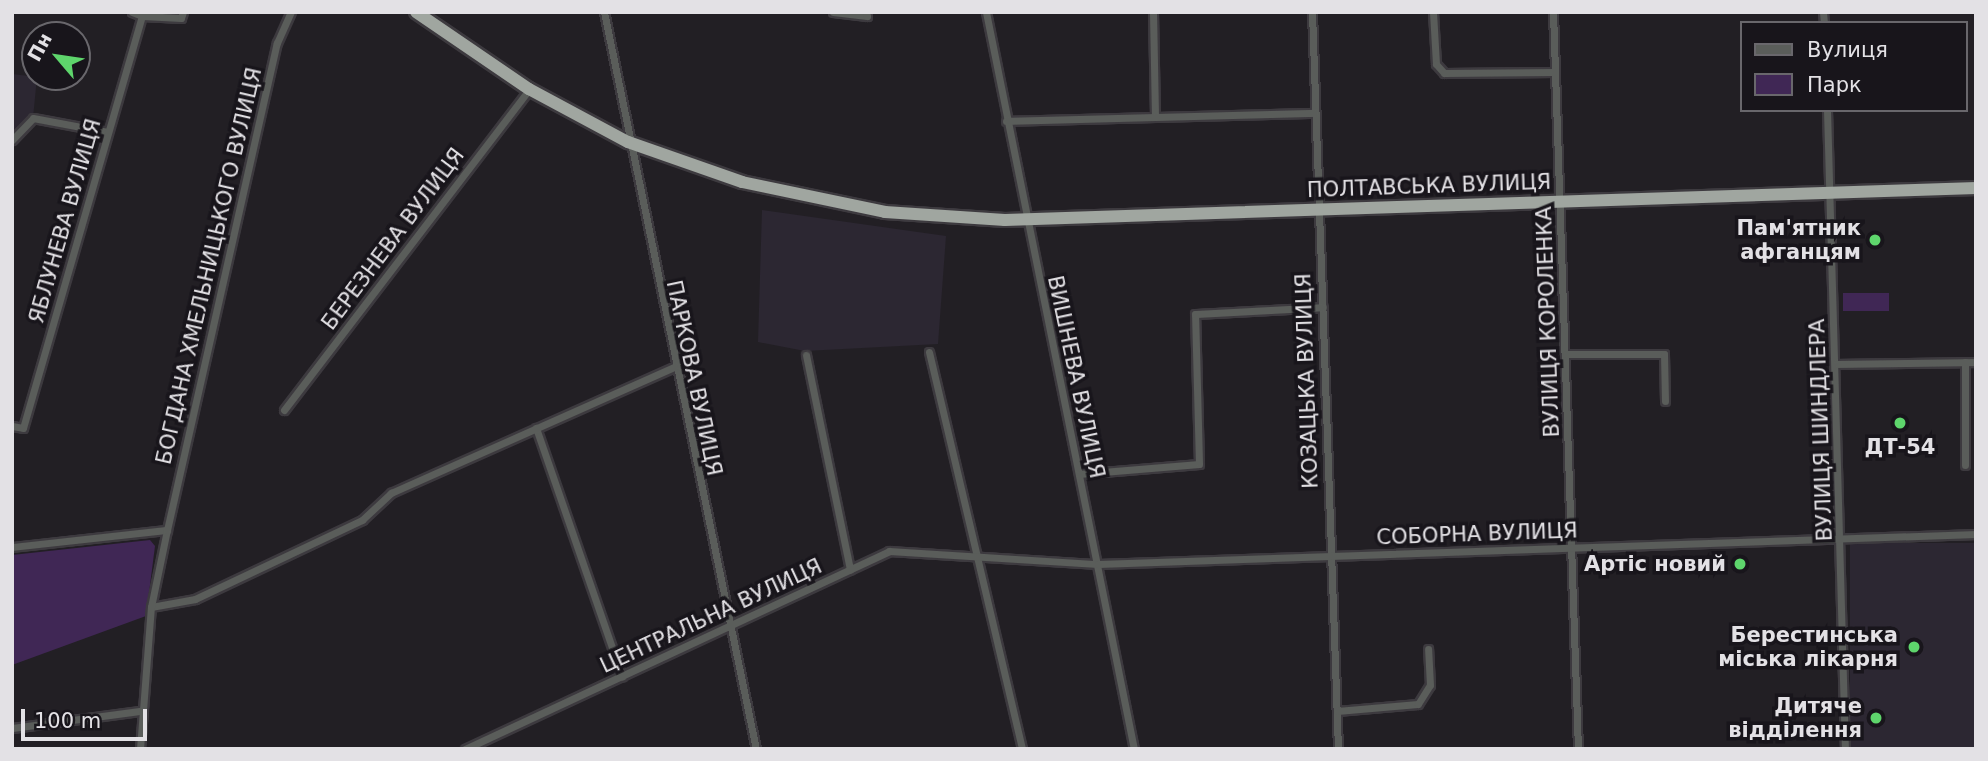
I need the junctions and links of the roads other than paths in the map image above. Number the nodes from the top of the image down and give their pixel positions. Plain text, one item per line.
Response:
1 (132, 12) edge
2 (183, 12) edge
3 (291, 12) edge
4 (416, 12) edge
5 (604, 12) edge
6 (834, 12) edge
7 (986, 12) edge
8 (1153, 12) edge
9 (1312, 12) edge
10 (1433, 12) edge
11 (1553, 12) edge
12 (867, 14) edge
13 (142, 16) junction
14 (1555, 72) junction
15 (529, 89) junction
16 (1827, 112) edge
17 (1315, 113) junction
18 (1155, 115) junction
19 (1006, 121) junction
20 (108, 132) junction
21 (12, 140) edge
22 (628, 142) junction
23 (1976, 188) edge
24 (1830, 193) junction
25 (1560, 200) junction
26 (1319, 210) junction
27 (1024, 219) junction
28 (1323, 307) junction
29 (929, 352) dead end
30 (1566, 354) junction
31 (806, 355) dead end
32 (1965, 362) junction
33 (1976, 362) edge
34 (1838, 364) junction
35 (674, 367) junction
36 (1665, 401) dead end
37 (285, 410) dead end
38 (12, 426) edge
39 (536, 428) junction
40 (1965, 465) dead end
41 (1079, 474) junction
42 (167, 530) junction
43 (1976, 534) edge
44 (1842, 536) junction
45 (12, 547) edge
46 (1574, 547) junction
47 (979, 555) junction
48 (1331, 557) junction
49 (1098, 564) junction
50 (850, 569) junction
51 (152, 607) junction
52 (728, 628) junction
53 (1428, 649) dead end
54 (622, 677) junction
55 (140, 711) junction
56 (1337, 711) junction
57 (12, 728) edge
58 (140, 749) edge
59 (465, 749) edge
60 (756, 749) edge
61 (1023, 749) edge
62 (1134, 749) edge
63 (1338, 749) edge
64 (1578, 749) edge
65 (1845, 749) edge

1 - 13 street
2 - 13 street
3 - 42 street, БОГДАНА ХМЕЛЬНИЦЬКОГО ВУЛИЦЯ
4 - 15 highway, ПОЛТАВСЬКА ВУЛИЦЯ
5 - 22 street, ПАРКОВА ВУЛИЦЯ
6 - 12 street
7 - 19 street, ВИШНЕВА ВУЛИЦЯ
8 - 18 street
9 - 17 street, КОЗАЦЬКА ВУЛИЦЯ
10 - 14 street
11 - 14 street, ВУЛИЦЯ КОРОЛЕНКА
13 - 20 street, ЯБЛУНЕВА ВУЛИЦЯ
14 - 25 street, ВУЛИЦЯ КОРОЛЕНКА
15 - 22 highway, ПОЛТАВСЬКА ВУЛИЦЯ
15 - 37 street, БЕРЕЗНЕВА ВУЛИЦЯ
16 - 24 street, ВУЛИЦЯ ШИНДЛЕРА
17 - 18 street
17 - 26 street, КОЗАЦЬКА ВУЛИЦЯ
18 - 19 street
19 - 27 street, ВИШНЕВА ВУЛИЦЯ
20 - 21 street
20 - 38 street, ЯБЛУНЕВА ВУЛИЦЯ
22 - 27 highway, ПОЛТАВСЬКА ВУЛИЦЯ
22 - 35 street, ПАРКОВА ВУЛИЦЯ
23 - 24 highway, ПОЛТАВСЬКА ВУЛИЦЯ
24 - 25 highway, ПОЛТАВСЬКА ВУЛИЦЯ
24 - 34 street, ВУЛИЦЯ ШИНДЛЕРА
25 - 26 highway, ПОЛТАВСЬКА ВУЛИЦЯ
25 - 30 street, ВУЛИЦЯ КОРОЛЕНКА
26 - 27 highway, ПОЛТАВСЬКА ВУЛИЦЯ
26 - 28 street, КОЗАЦЬКА ВУЛИЦЯ
27 - 41 street, ВИШНЕВА ВУЛИЦЯ
28 - 41 street
28 - 48 street, КОЗАЦЬКА ВУЛИЦЯ
29 - 47 street
30 - 36 street
30 - 46 street, ВУЛИЦЯ КОРОЛЕНКА
31 - 50 street
32 - 33 street
32 - 34 street
32 - 40 street
34 - 44 street, ВУЛИЦЯ ШИНДЛЕРА
35 - 39 street
35 - 52 street, ПАРКОВА ВУЛИЦЯ
39 - 51 street
39 - 54 street
41 - 49 street, ВИШНЕВА ВУЛИЦЯ
42 - 45 street
42 - 51 street, БОГДАНА ХМЕЛЬНИЦЬКОГО ВУЛИЦЯ
43 - 44 street, СОБОРНА ВУЛИЦЯ
44 - 46 street, СОБОРНА ВУЛИЦЯ
44 - 65 street, ВУЛИЦЯ ШИНДЛЕРА
46 - 48 street, СОБОРНА ВУЛИЦЯ
46 - 64 street, ВУЛИЦЯ КОРОЛЕНКА
47 - 49 street, СОБОРНА ВУЛИЦЯ
47 - 50 street, ЦЕНТРАЛЬНА ВУЛИЦЯ
47 - 61 street
48 - 49 street, СОБОРНА ВУЛИЦЯ
48 - 56 street, КОЗАЦЬКА ВУЛИЦЯ
49 - 62 street, ВИШНЕВА ВУЛИЦЯ
50 - 52 street, ЦЕНТРАЛЬНА ВУЛИЦЯ
51 - 55 street, БОГДАНА ХМЕЛЬНИЦЬКОГО ВУЛИЦЯ
52 - 54 street, ЦЕНТРАЛЬНА ВУЛИЦЯ
52 - 60 street, ПАРКОВА ВУЛИЦЯ
53 - 56 street
54 - 59 street, ЦЕНТРАЛЬНА ВУЛИЦЯ
55 - 57 street
55 - 58 street, БОГДАНА ХМЕЛЬНИЦЬКОГО ВУЛИЦЯ
56 - 63 street, КОЗАЦЬКА ВУЛИЦЯ

